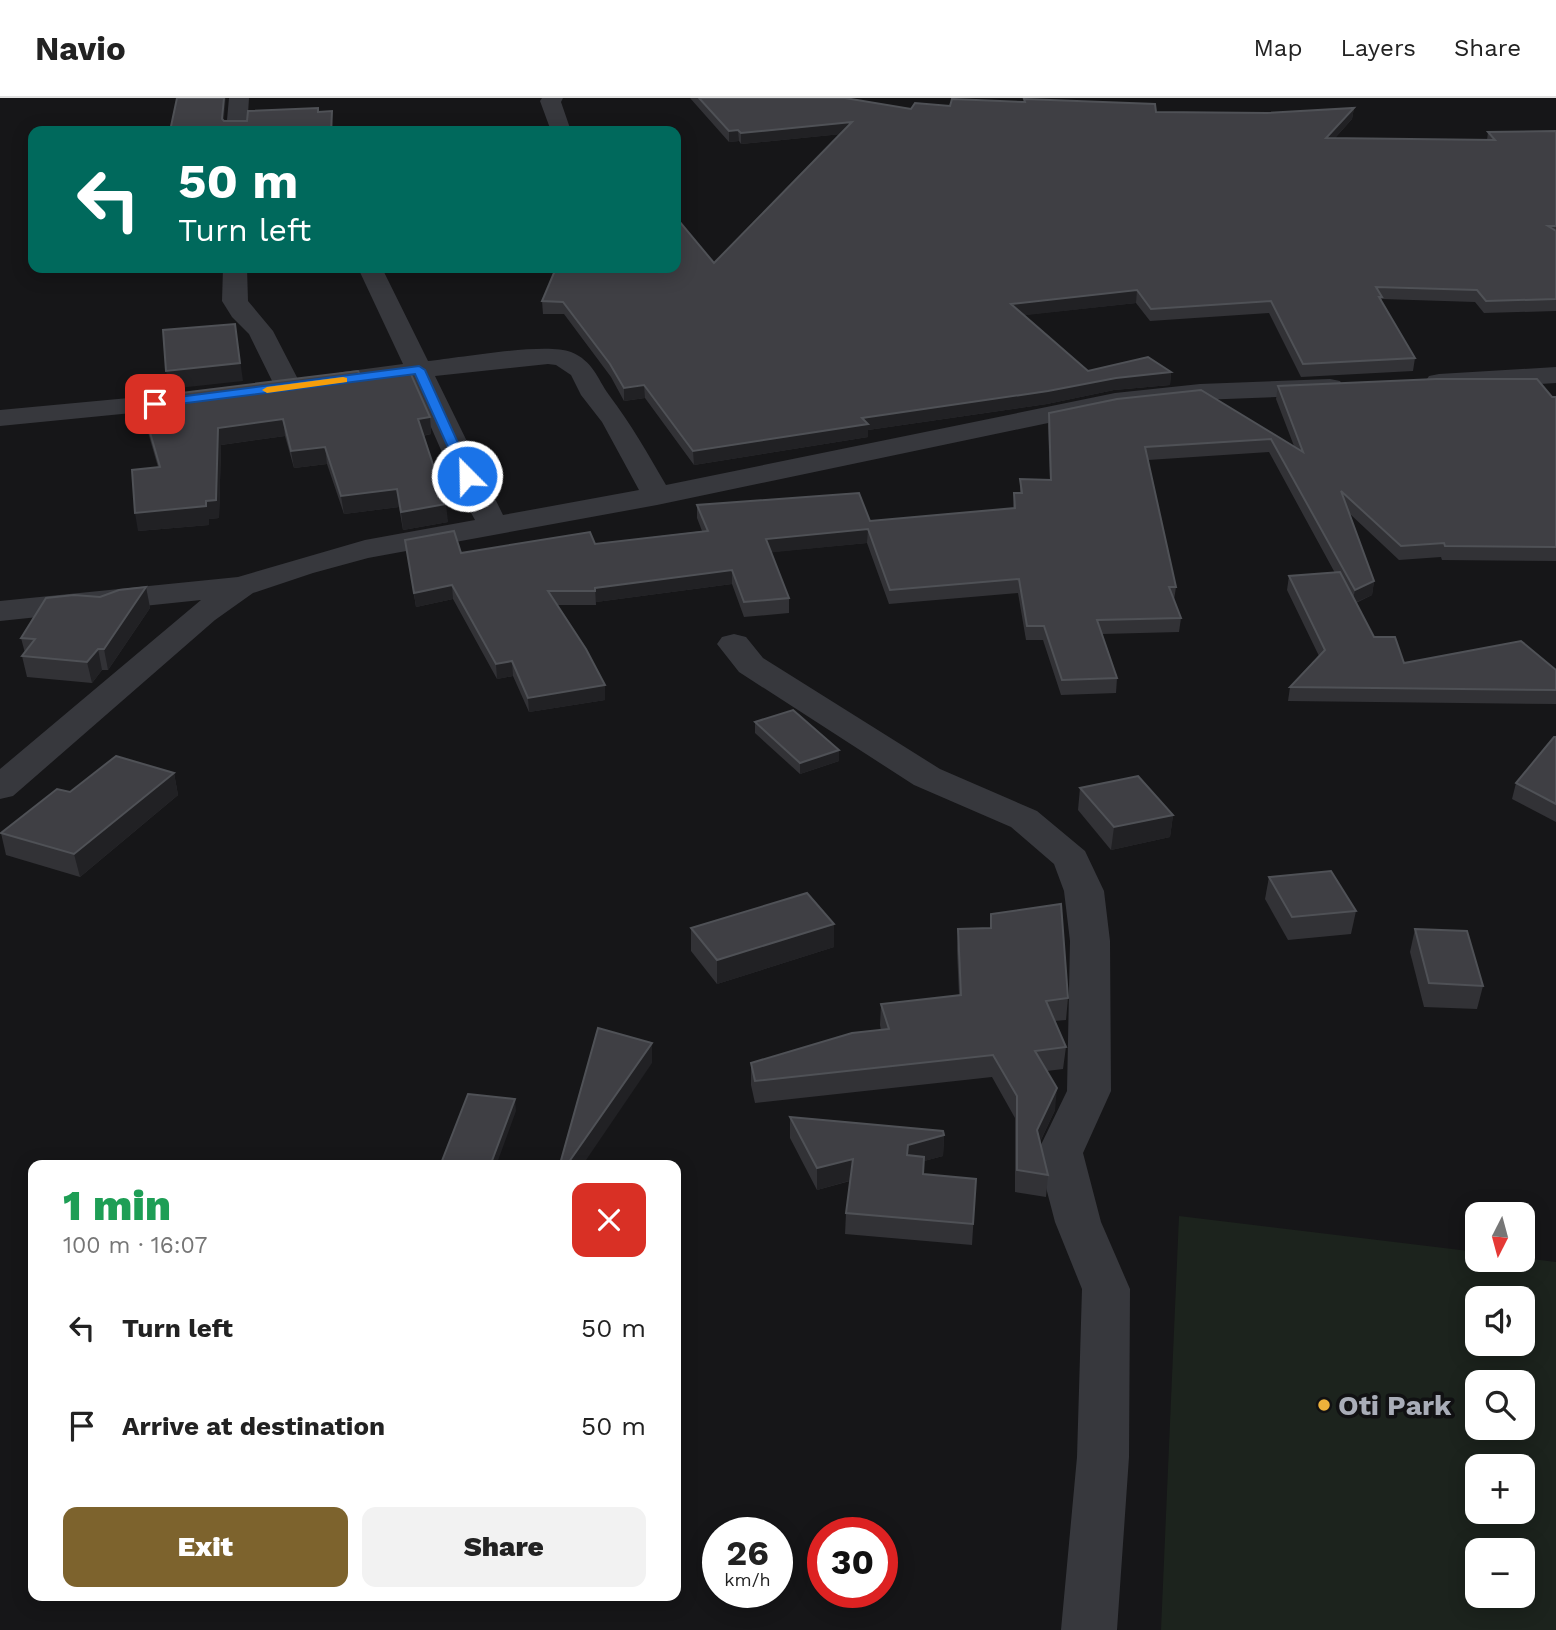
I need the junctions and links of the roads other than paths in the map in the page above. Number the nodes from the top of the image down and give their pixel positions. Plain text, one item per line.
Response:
1 (239, 98) edge
2 (553, 98) edge
3 (237, 126) edge
4 (558, 126) edge
5 (235, 273) edge
6 (372, 273) edge
7 (419, 370) junction
8 (1556, 375) edge
9 (1409, 383) edge
10 (1353, 386) edge
11 (288, 387) junction
12 (261, 391) edge
13 (220, 396) edge
14 (0, 418) edge
15 (657, 496) junction
16 (493, 524) junction
17 (242, 586) junction
18 (0, 600) edge
19 (105, 602) junction
20 (0, 611) edge
21 (734, 644) dead end
22 (0, 789) edge
23 (1089, 1630) edge

1 - 3 street
2 - 4 street
5 - 11 street
6 - 7 street
7 - 11 street
7 - 15 street
7 - 16 street
8 - 9 street
10 - 15 street
11 - 12 street
13 - 14 street
15 - 16 street
16 - 17 street
17 - 19 street
17 - 22 street
18 - 19 street
19 - 20 street
21 - 23 street

